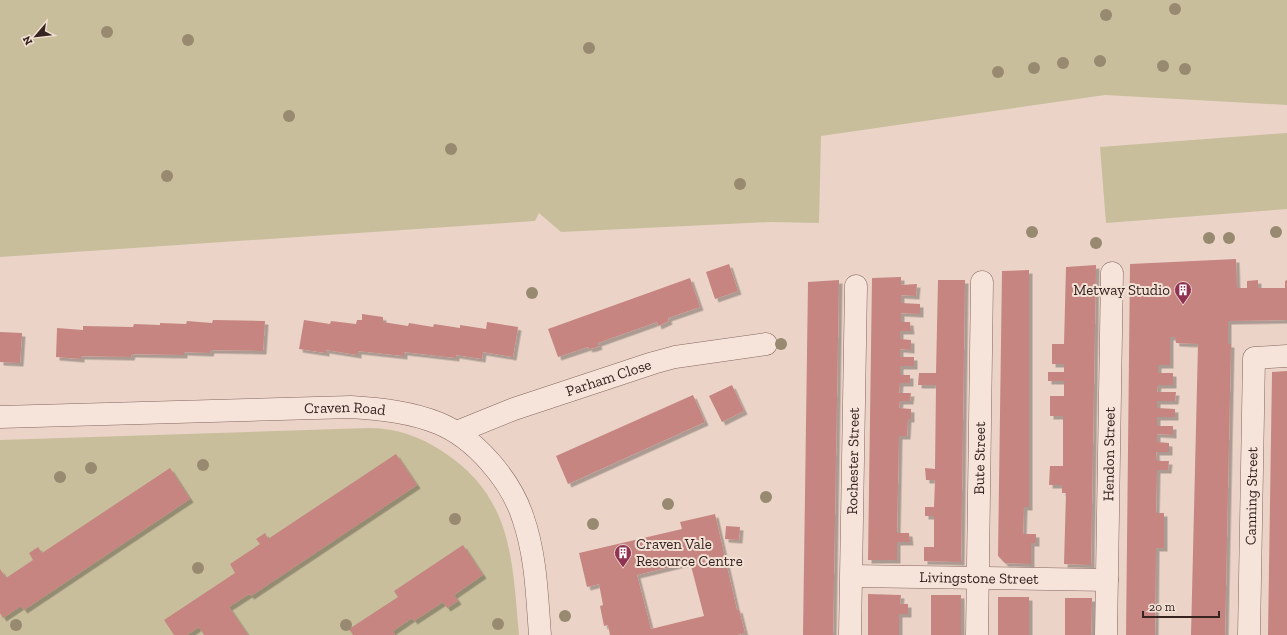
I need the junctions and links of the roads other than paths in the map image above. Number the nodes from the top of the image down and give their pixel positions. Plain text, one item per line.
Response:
1 (1112, 273) dead end
2 (982, 282) dead end
3 (856, 286) dead end
4 (766, 344) dead end
5 (1287, 356) edge
6 (0, 417) edge
7 (457, 432) junction
8 (852, 576) junction
9 (978, 578) junction
10 (1106, 580) junction
11 (540, 635) edge
12 (850, 635) edge
13 (977, 635) edge
14 (1106, 635) edge
15 (1249, 635) edge

1 - 10 street, Hendon Street
2 - 9 street, Bute Street
3 - 8 street, Rochester Street
4 - 7 street, Parham Close
5 - 15 street, Canning Street
6 - 7 street, Craven Road
7 - 11 street, Craven Road
8 - 9 street, Livingstone Street
8 - 12 street, Rochester Street
9 - 10 street, Livingstone Street
9 - 13 street, Bute Street
10 - 14 street, Hendon Street

